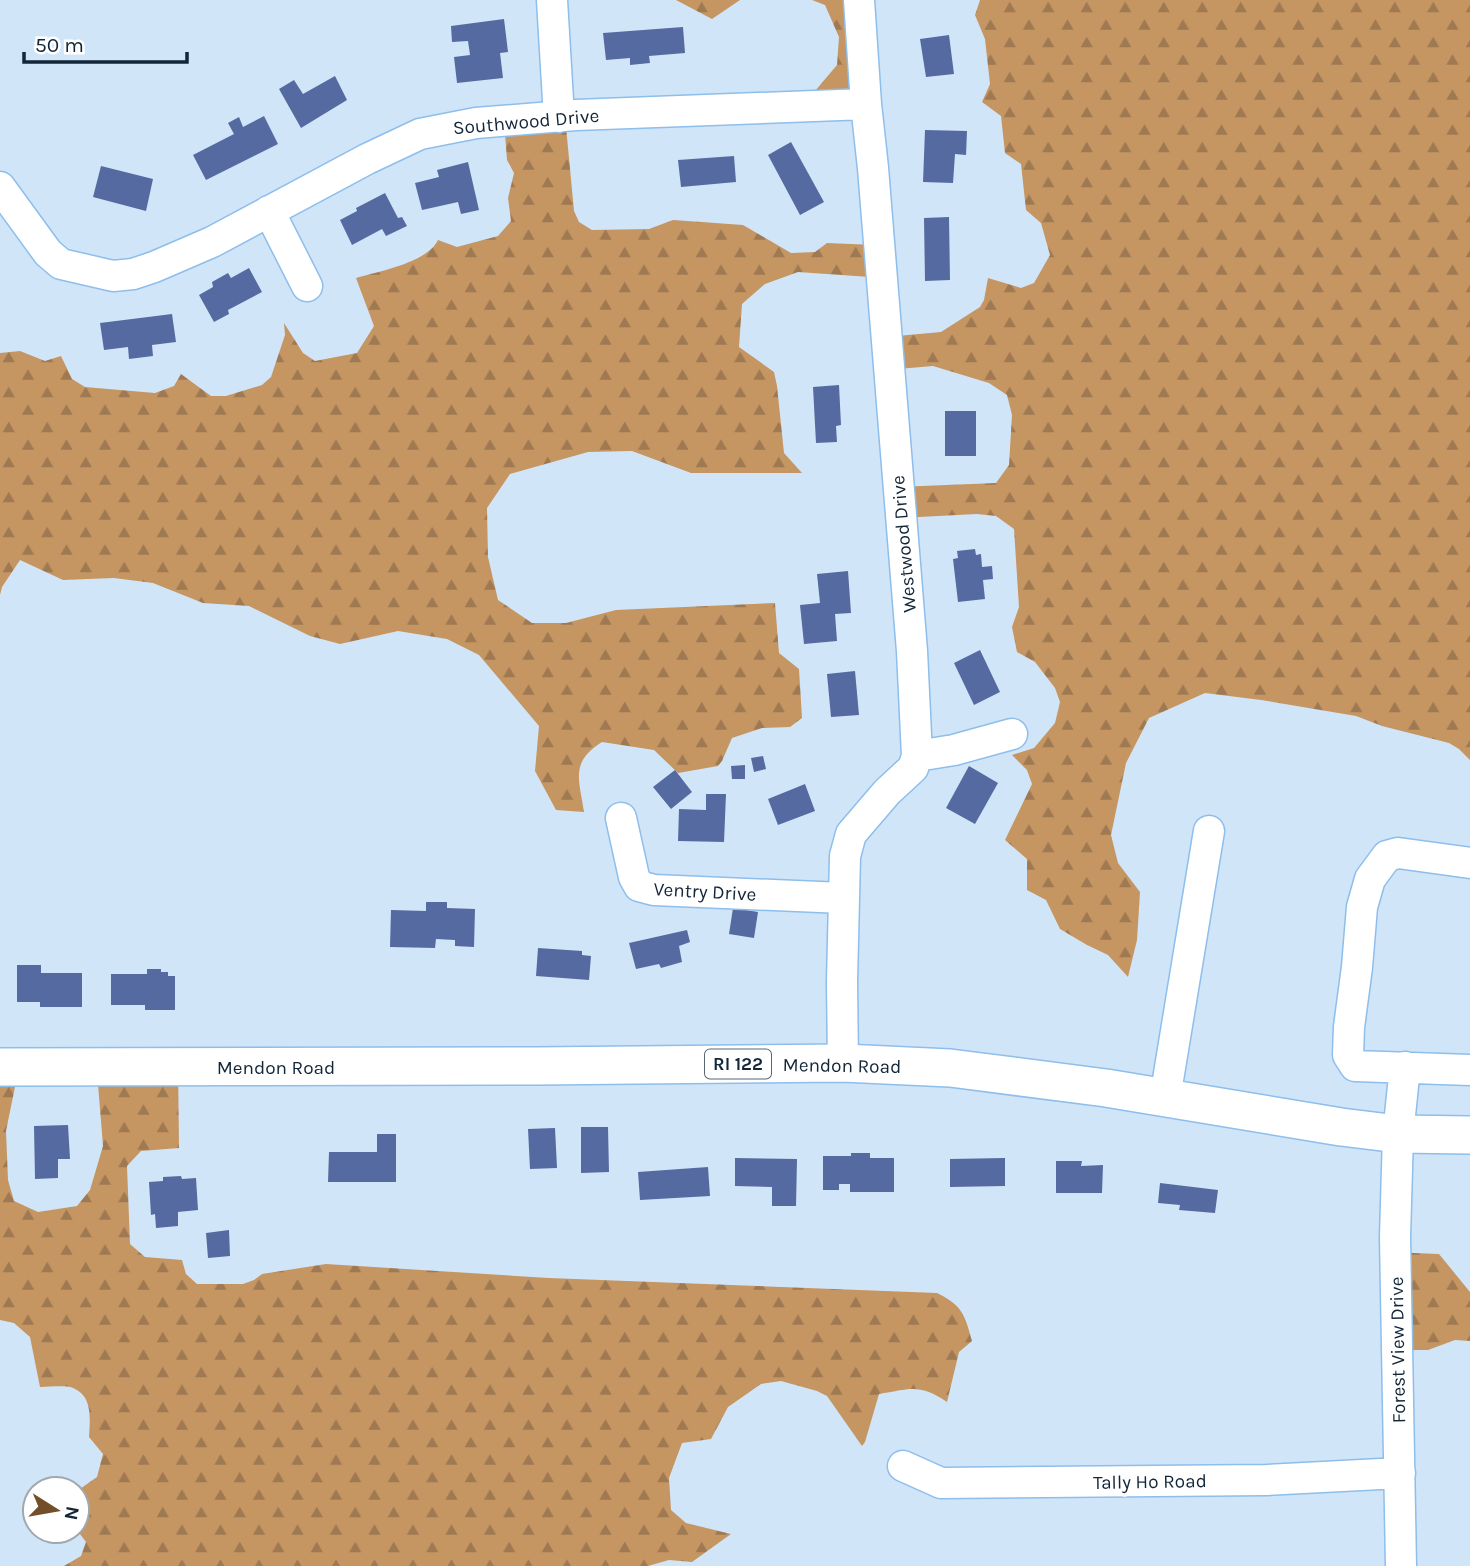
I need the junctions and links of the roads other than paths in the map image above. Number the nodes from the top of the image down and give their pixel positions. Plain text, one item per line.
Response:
1 (552, 0) edge
2 (859, 0) edge
3 (866, 104) junction
4 (559, 117) junction
5 (0, 187) edge
6 (269, 211) junction
7 (307, 286) dead end
8 (1012, 734) dead end
9 (917, 757) junction
10 (621, 818) dead end
11 (1209, 831) dead end
12 (1470, 863) edge
13 (843, 898) junction
14 (843, 1063) junction
15 (0, 1068) edge
16 (1405, 1068) junction
17 (1470, 1070) edge
18 (1165, 1098) junction
19 (1398, 1134) junction
20 (1470, 1135) edge
21 (903, 1466) dead end
22 (1400, 1473) junction
23 (1401, 1566) edge

1 - 4 street
2 - 3 street, Westwood Drive
3 - 4 street, Southwood Drive
3 - 9 street, Westwood Drive
4 - 6 street, Southwood Drive
5 - 6 street, Southwood Drive
6 - 7 street
8 - 9 street
9 - 13 street
10 - 13 street, Ventry Drive
11 - 18 street
12 - 16 street
13 - 14 street
14 - 15 main road, Mendon Road / RI 122
14 - 18 main road, Mendon Road / RI 122
16 - 17 street
16 - 19 street, Forest View Drive
18 - 19 main road, Mendon Road / RI 122
19 - 20 main road, Mendon Road / RI 122
19 - 22 street, Forest View Drive
21 - 22 street, Tally Ho Road
22 - 23 street, Forest View Drive

